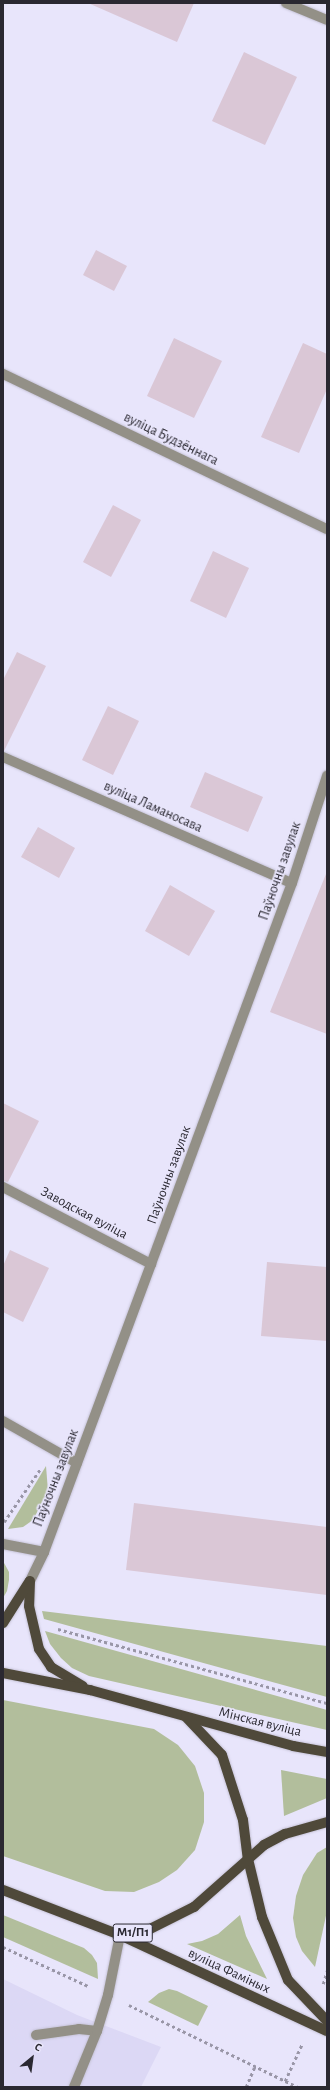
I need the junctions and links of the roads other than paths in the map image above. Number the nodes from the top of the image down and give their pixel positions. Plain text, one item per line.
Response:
1 (286, 3) edge
2 (327, 20) edge
3 (3, 374) edge
4 (327, 529) edge
5 (3, 756) edge
6 (327, 776) edge
7 (292, 883) junction
8 (3, 1187) edge
9 (151, 1264) junction
10 (3, 1421) edge
11 (77, 1463) junction
12 (3, 1544) edge
13 (44, 1552) junction
14 (30, 1581) junction
15 (3, 1623) edge
16 (3, 1673) edge
17 (90, 1690) junction
18 (186, 1717) junction
19 (327, 1752) edge
20 (327, 1822) edge
21 (248, 1859) junction
22 (3, 1890) edge
23 (120, 1934) junction
24 (327, 2021) edge
25 (327, 2031) edge
26 (97, 2032) junction
27 (36, 2036) dead end
28 (74, 2087) edge

1 - 2 street
3 - 4 street, вуліца Будзённага
5 - 7 street, вуліца Ламаносава
6 - 7 street, Паўночны завулак
7 - 9 street, Паўночны завулак
8 - 9 street, Заводская вуліца
9 - 11 street, Паўночны завулак
10 - 11 street
11 - 13 street, Паўночны завулак
12 - 13 street
13 - 14 street, Паўночны завулак
14 - 15 main road
14 - 17 main road
16 - 17 main road
17 - 18 main road, Мінская вуліца
18 - 19 main road, Мінская вуліца
18 - 21 main road
20 - 21 main road, М1/П1
21 - 23 main road, М1/П1
21 - 24 main road
22 - 23 main road, М1/П1
23 - 25 main road, вуліца Фаміных
23 - 26 street
26 - 27 street
26 - 28 street

